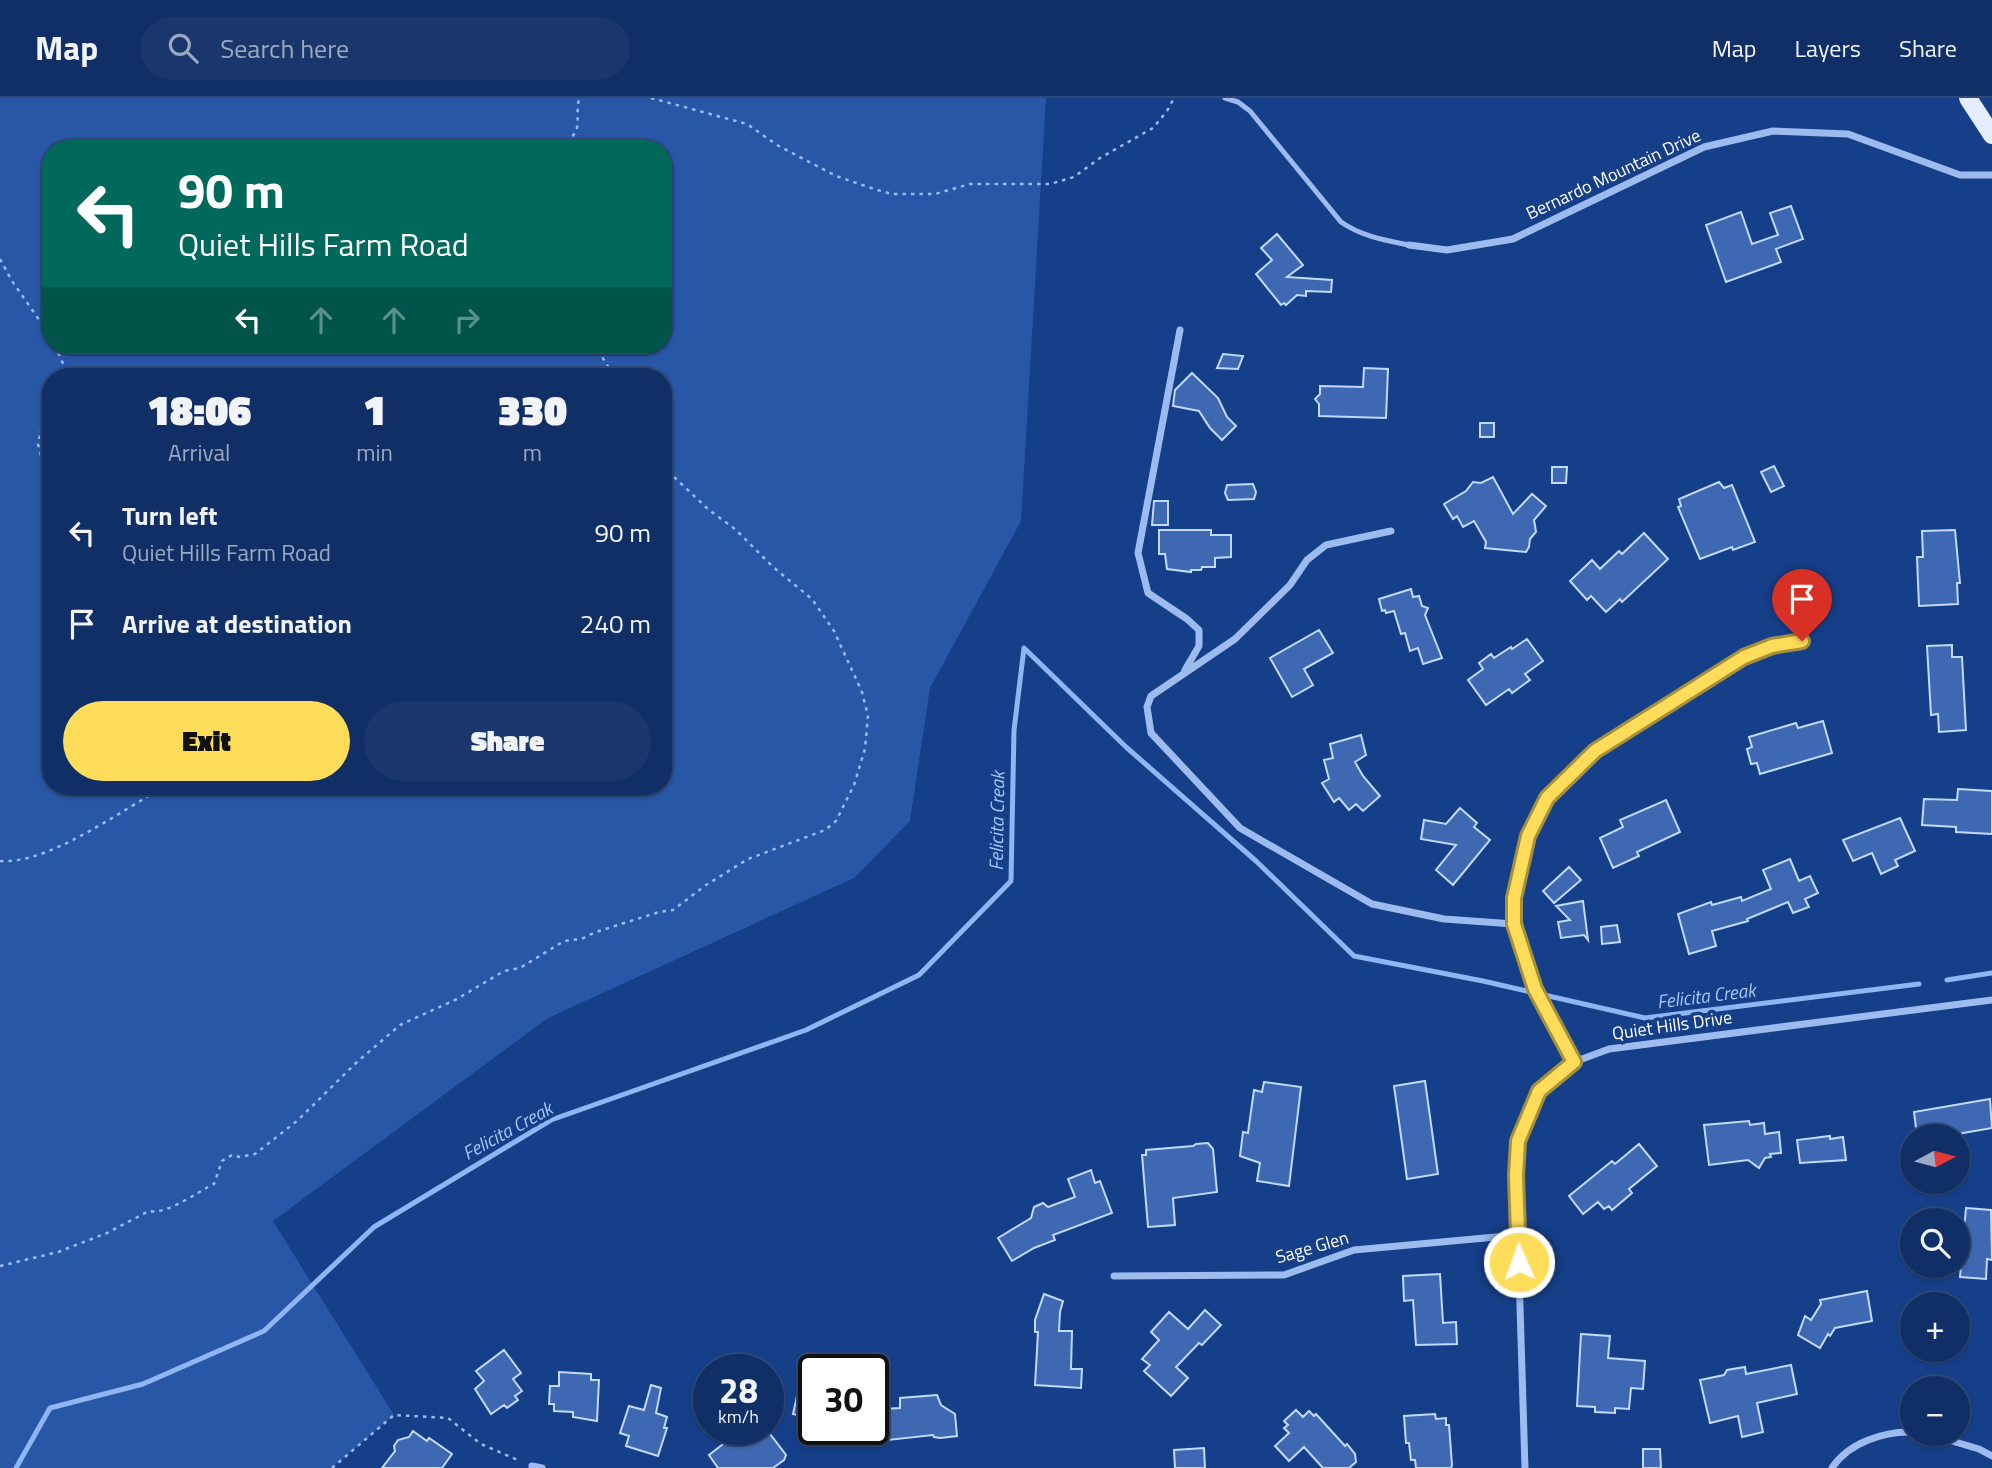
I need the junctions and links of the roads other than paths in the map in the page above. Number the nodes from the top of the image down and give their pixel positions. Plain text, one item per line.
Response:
1 (1225, 98) edge
2 (1968, 98) edge
3 (1992, 135) edge
4 (1992, 175) edge
5 (1409, 245) joint
6 (1180, 330) dead end
7 (1391, 531) dead end
8 (1802, 641) dead end
9 (1183, 674) junction
10 (1514, 924) junction
11 (1992, 1000) edge
12 (1574, 1062) junction
13 (1518, 1236) junction
14 (1114, 1276) dead end
15 (1900, 1431) edge
16 (1969, 1446) edge
17 (1992, 1456) edge
18 (533, 1466) road end
19 (542, 1468) edge
20 (1525, 1468) edge
21 (1832, 1468) edge

1 - 5 lane
2 - 3 main road
4 - 5 street, Bernardo Mountain Drive
6 - 9 street
7 - 9 street
8 - 10 street
9 - 10 street
10 - 12 street
11 - 12 street, Quiet Hills Drive
12 - 13 street, Quiet Hills Drive
13 - 14 street, Sage Glen
13 - 20 street, Quiet Hills Drive
15 - 21 street
16 - 17 street
18 - 19 street

